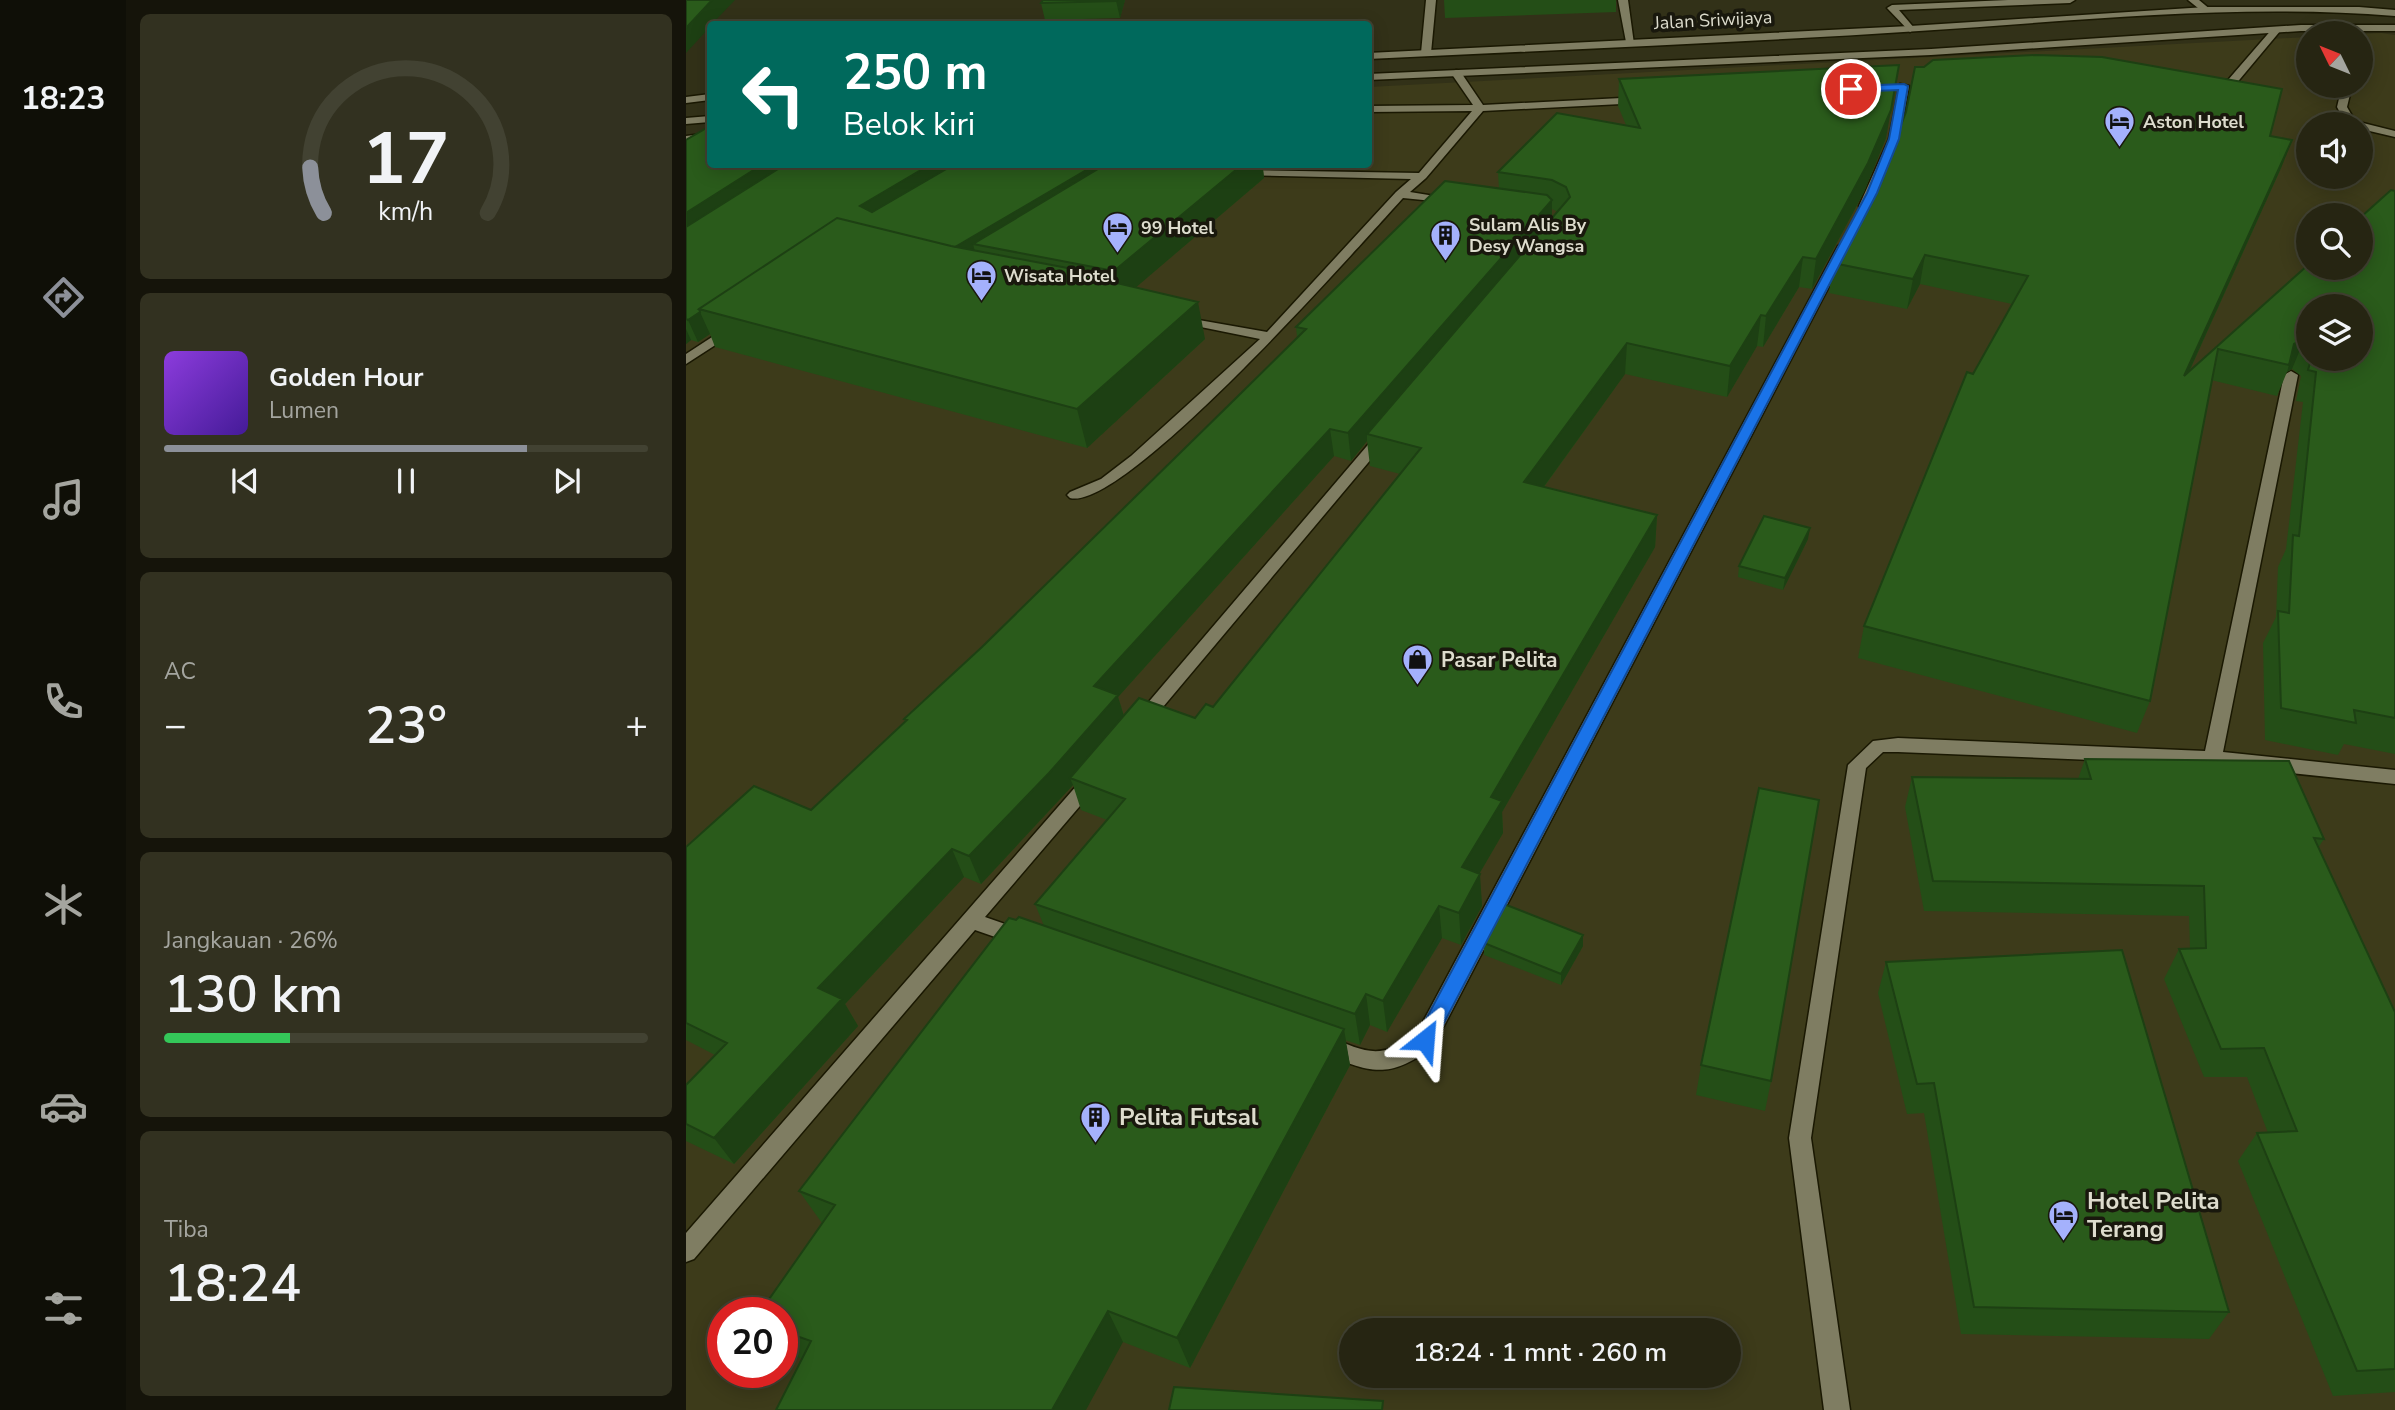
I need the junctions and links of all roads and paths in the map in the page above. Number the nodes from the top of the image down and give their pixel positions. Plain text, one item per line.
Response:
1 (1431, 0) edge
2 (1623, 0) edge
3 (2070, 0) edge
4 (2193, 0) edge
5 (2053, 1) edge
6 (2206, 10) junction
7 (2395, 13) edge
8 (2068, 19) junction
9 (2395, 28) edge
10 (1910, 29) junction
11 (2373, 29) edge
12 (2277, 30) junction
13 (2296, 30) edge
14 (1731, 36) junction
15 (1631, 42) junction
16 (1958, 50) junction
17 (1426, 53) junction
18 (1372, 56) edge
19 (1744, 60) junction
20 (1972, 65) edge
21 (1456, 73) junction
22 (1372, 76) edge
23 (2204, 82) edge
24 (1903, 87) dead end
25 (707, 97) edge
26 (1657, 99) edge
27 (686, 100) edge
28 (1480, 108) junction
29 (1372, 109) edge
30 (707, 119) edge
31 (686, 121) edge
32 (2373, 129) edge
33 (2395, 134) edge
34 (707, 136) edge
35 (686, 139) edge
36 (1226, 172) edge
37 (1422, 176) junction
38 (1400, 194) junction
39 (1469, 204) edge
40 (1164, 316) edge
41 (742, 320) edge
42 (1270, 337) junction
43 (686, 360) edge
44 (2291, 375) edge
45 (1392, 425) edge
46 (1075, 495) dead end
47 (1133, 731) edge
48 (2213, 758) junction
49 (1106, 763) edge
50 (2395, 777) edge
51 (972, 921) junction
52 (1038, 944) edge
53 (1302, 1037) edge
54 (686, 1251) edge
55 (1836, 1410) edge

1 - 17 main road
2 - 15 main road
3 - 5 main road
4 - 6 main road
5 - 8 main road
5 - 10 main road
6 - 7 main road, Jalan Sriwijaya
6 - 8 main road, Jalan Sriwijaya
8 - 10 main road, Jalan Sriwijaya
9 - 11 main road, Jalan Sriwijaya
10 - 14 main road, Jalan Sriwijaya
12 - 13 main road, Jalan Sriwijaya
12 - 16 main road, Jalan Sriwijaya
12 - 23 main road
14 - 15 main road, Jalan Sriwijaya
14 - 19 main road
15 - 17 main road, Jalan Sriwijaya
16 - 19 main road, Jalan Sriwijaya
16 - 20 main road
17 - 18 main road, Jalan Sriwijaya
19 - 21 main road, Jalan Sriwijaya
21 - 22 main road, Jalan Sriwijaya
21 - 28 main road
24 - 53 main road
25 - 27 main road
26 - 28 main road
28 - 29 main road
28 - 37 main road
30 - 31 main road
32 - 33 main road
34 - 35 main road
36 - 37 main road
37 - 38 main road
38 - 39 main road
38 - 42 main road
40 - 42 main road
41 - 43 main road
42 - 46 main road
44 - 48 main road
45 - 47 main road
48 - 50 main road
48 - 55 main road
49 - 51 main road
51 - 52 main road
51 - 54 main road

